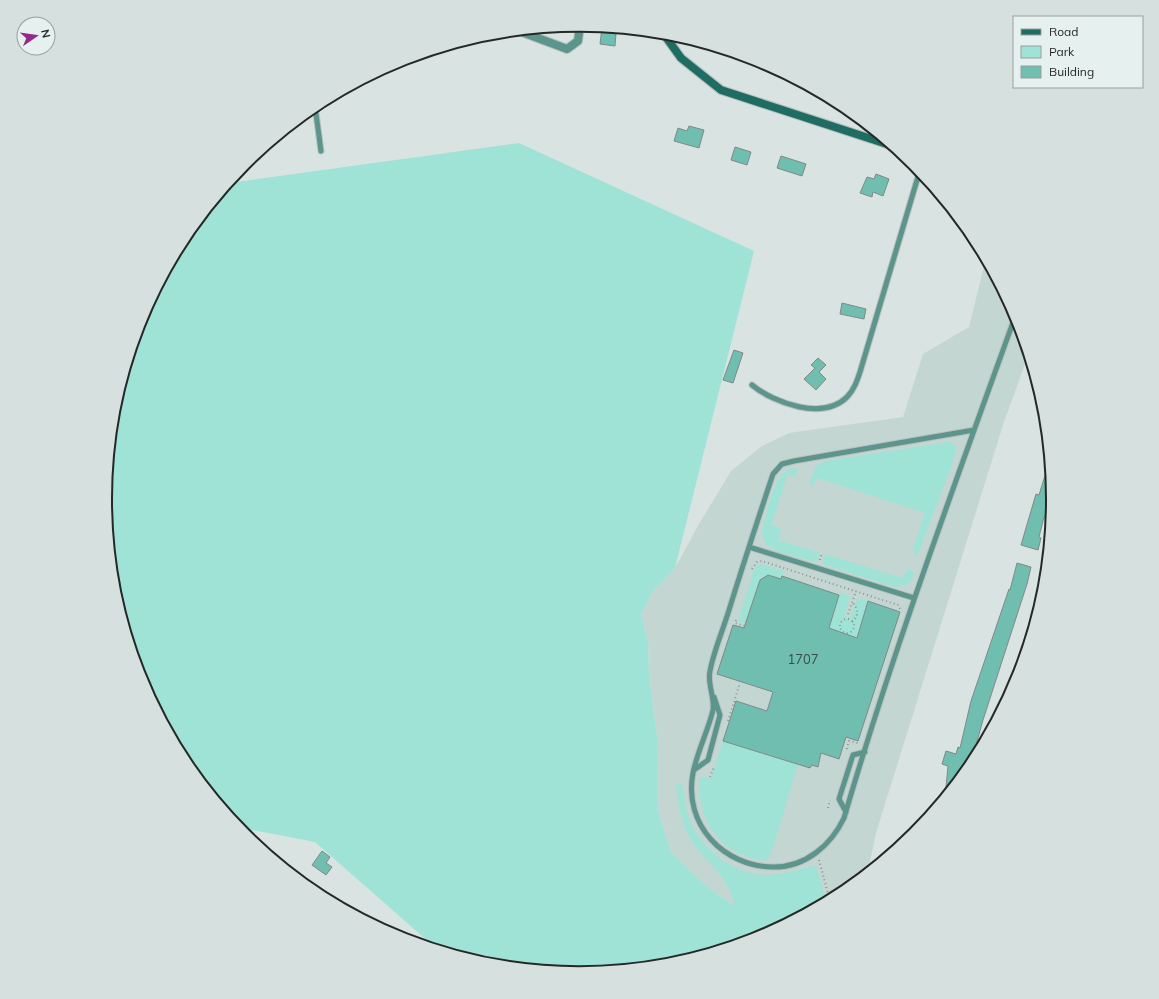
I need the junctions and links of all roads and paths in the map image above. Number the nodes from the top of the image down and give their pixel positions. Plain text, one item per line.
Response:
1 (579, 32) edge
2 (529, 35) edge
3 (668, 41) edge
4 (316, 114) edge
5 (880, 142) edge
6 (321, 151) dead end
7 (918, 177) edge
8 (1012, 324) edge
9 (752, 384) dead end
10 (974, 430) junction
11 (749, 547) junction
12 (822, 554) dead end
13 (819, 562) dead end
14 (750, 573) dead end
15 (856, 591) junction
16 (914, 598) junction
17 (852, 602) junction
18 (848, 614) dead end
19 (737, 616) dead end
20 (899, 619) dead end
21 (852, 622) junction
22 (745, 626) dead end
23 (710, 686) junction
24 (861, 736) dead end
25 (865, 752) junction
26 (844, 756) dead end
27 (694, 770) junction
28 (833, 793) dead end
29 (828, 808) dead end
30 (846, 812) junction
31 (817, 853) junction
32 (828, 895) edge

1 - 2 street
3 - 5 street
4 - 6 lane
7 - 9 lane
8 - 10 lane
10 - 11 lane
10 - 16 lane
11 - 16 lane
11 - 23 lane
12 - 13 path
14 - 15 path
15 - 17 path
15 - 20 path
16 - 25 lane
17 - 18 path
17 - 21 path
19 - 22 path
21 - 21 path
23 - 27 lane
23 - 27 lane
24 - 26 path
25 - 30 lane
25 - 30 lane
27 - 31 lane
28 - 29 path
30 - 31 lane
31 - 32 path

